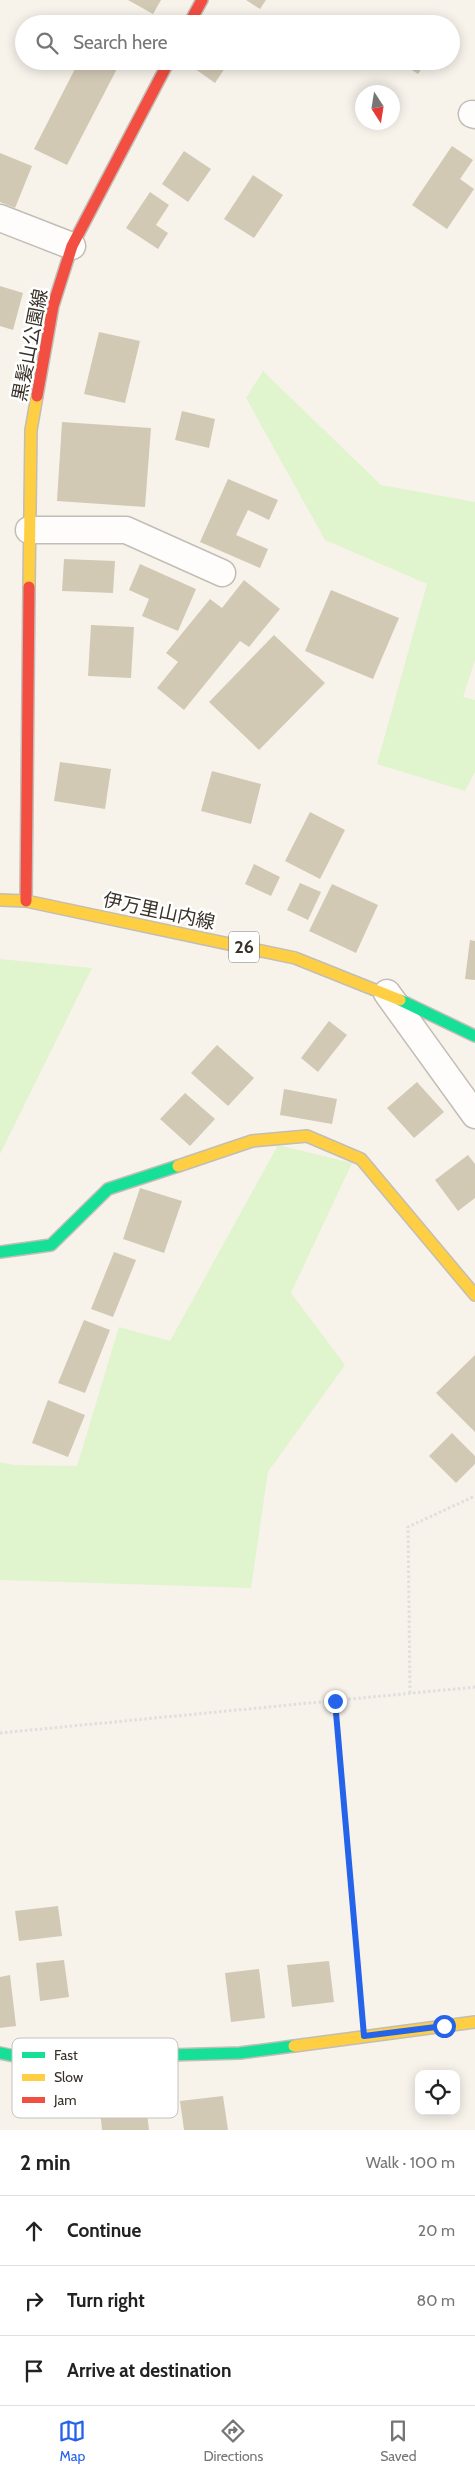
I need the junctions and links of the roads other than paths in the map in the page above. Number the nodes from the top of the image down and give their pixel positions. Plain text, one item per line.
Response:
1 (202, 0) edge
2 (194, 15) edge
3 (164, 70) edge
4 (0, 218) edge
5 (72, 246) junction
6 (29, 530) junction
7 (222, 574) dead end
8 (0, 900) edge
9 (26, 901) junction
10 (387, 993) junction
11 (475, 1036) edge
12 (475, 1115) edge
13 (0, 1252) edge
14 (475, 1295) edge
15 (475, 2022) edge
16 (178, 2055) edge

1 - 2 main road
3 - 5 main road, 黒髪山公園線
4 - 5 street
5 - 6 main road, 黒髪山公園線
6 - 7 street
6 - 9 main road, 黒髪山公園線
8 - 9 main road, 伊万里山内線 / 26
9 - 10 main road, 伊万里山内線 / 26
10 - 11 main road, 伊万里山内線 / 26
10 - 12 street
13 - 14 main road
15 - 16 main road

